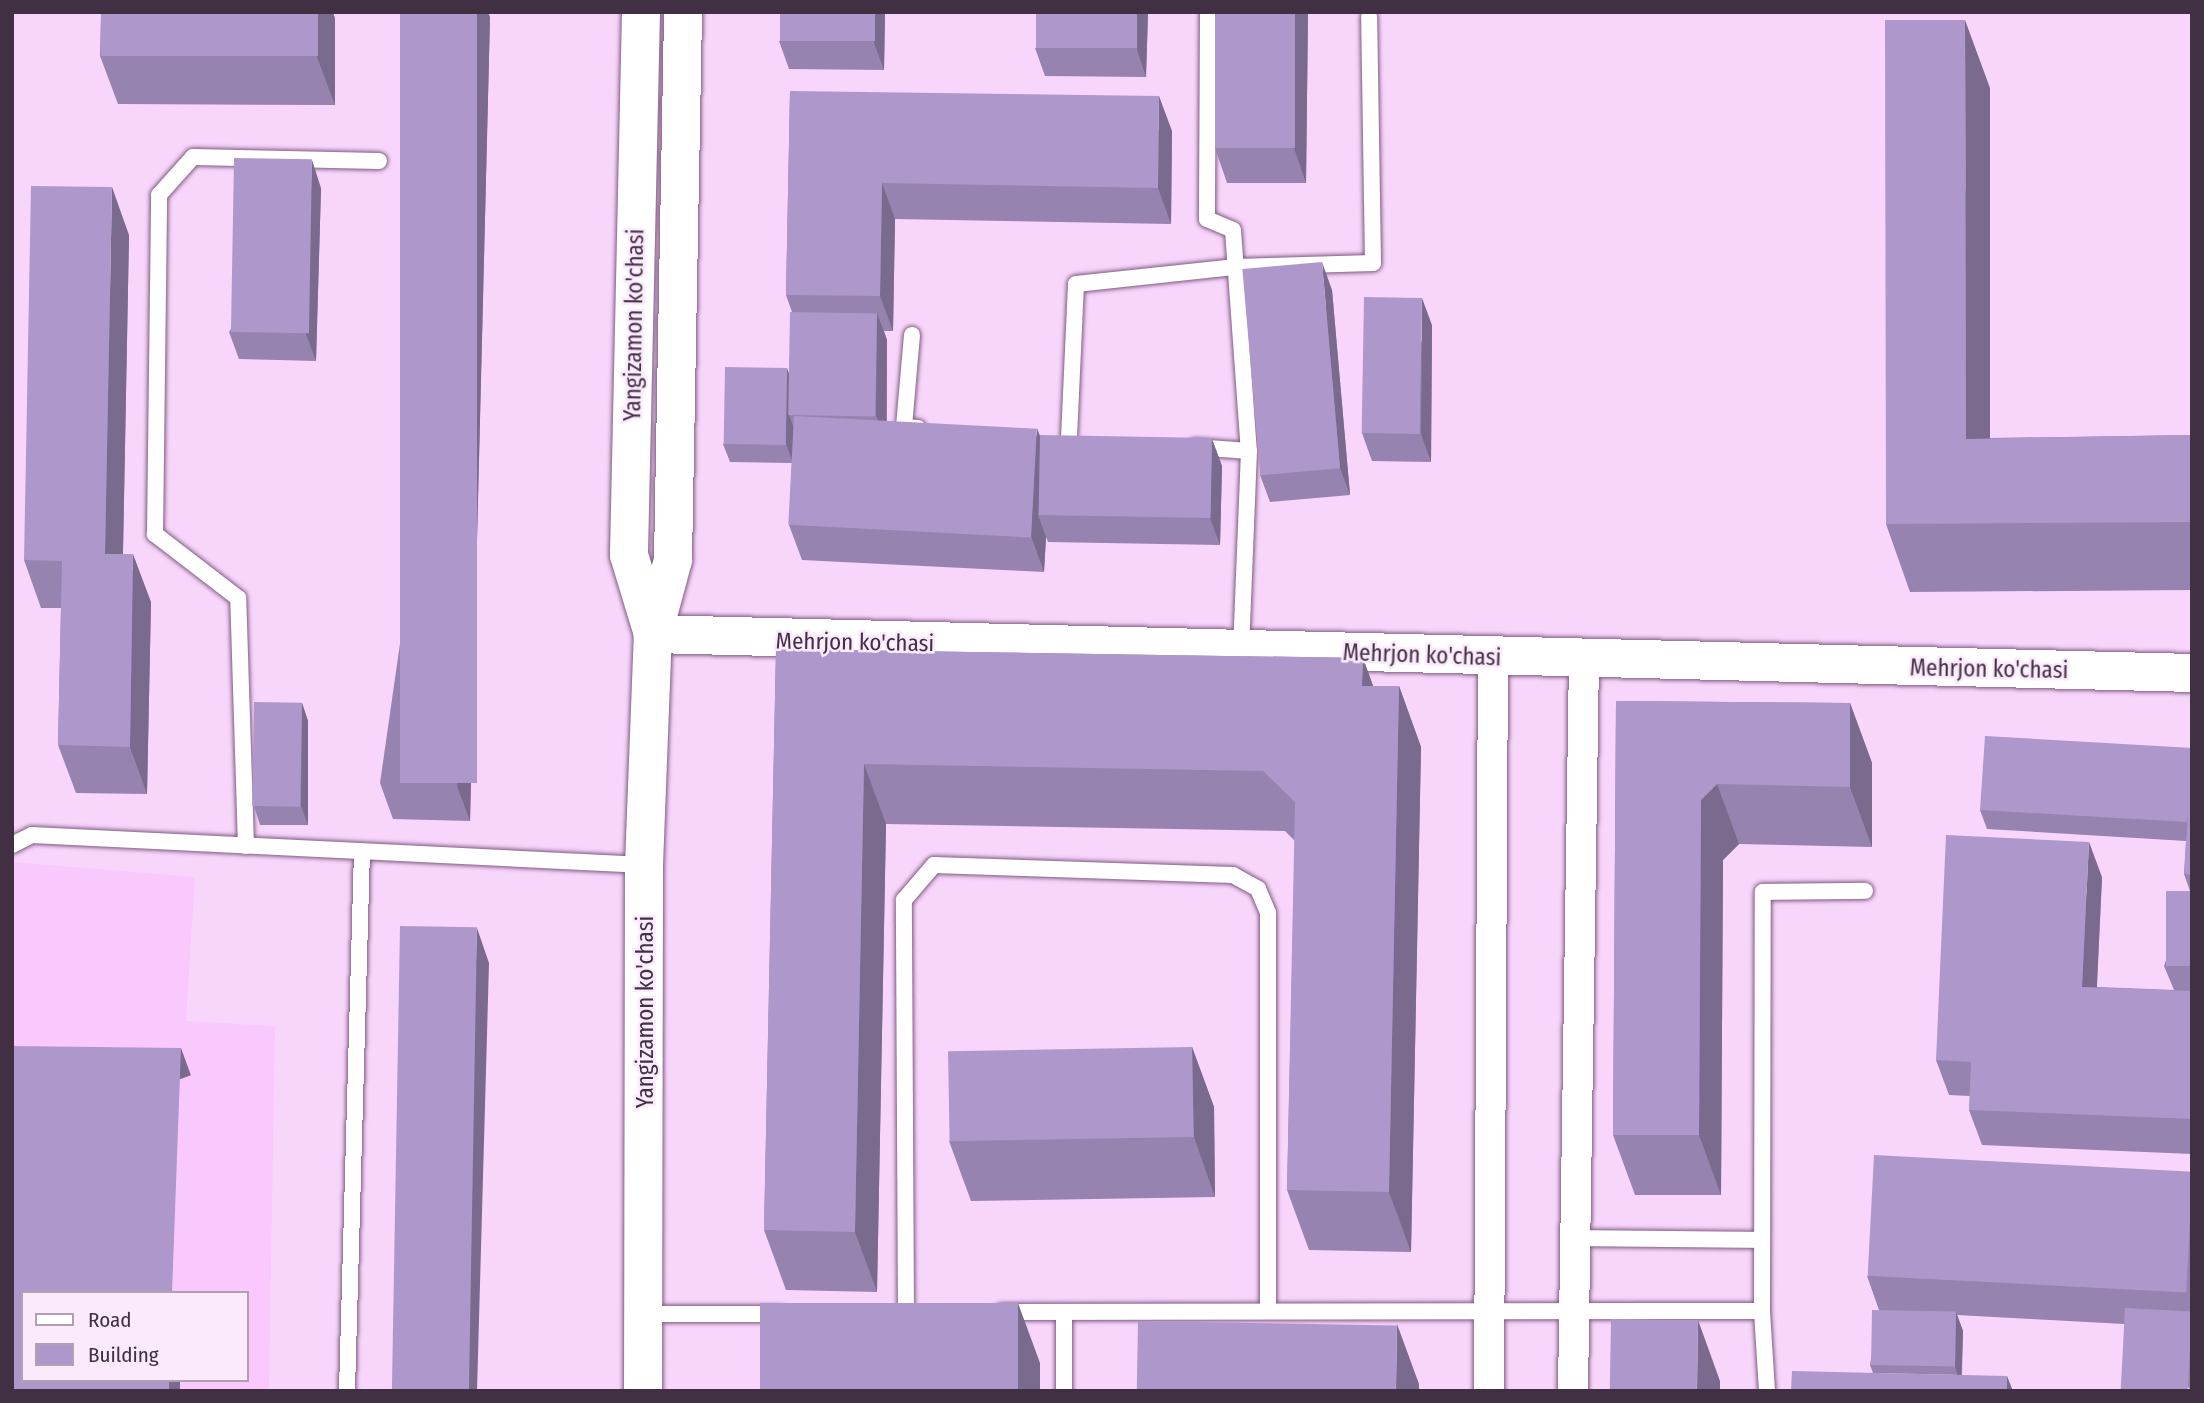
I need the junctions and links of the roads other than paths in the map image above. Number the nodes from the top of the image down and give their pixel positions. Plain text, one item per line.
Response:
1 (641, 12) edge
2 (683, 12) edge
3 (1208, 12) edge
4 (1369, 17) dead end
5 (379, 161) dead end
6 (1236, 267) junction
7 (912, 335) dead end
8 (932, 429) edge
9 (1069, 438) edge
10 (1180, 446) edge
11 (1249, 451) junction
12 (653, 634) junction
13 (1241, 650) junction
14 (1493, 657) junction
15 (1584, 660) junction
16 (2192, 673) edge
17 (12, 845) edge
18 (246, 846) junction
19 (362, 852) junction
20 (645, 864) junction
21 (1865, 891) dead end
22 (1575, 1238) junction
23 (1762, 1240) junction
24 (1491, 1310) junction
25 (1574, 1310) junction
26 (1268, 1311) junction
27 (1762, 1311) junction
28 (985, 1312) edge
29 (1064, 1312) junction
30 (906, 1313) edge
31 (646, 1314) junction
32 (796, 1314) edge
33 (348, 1391) edge
34 (643, 1391) edge
35 (1064, 1391) edge
36 (1489, 1391) edge
37 (1573, 1391) edge
38 (1767, 1391) edge

1 - 12 main road, Yangizamon ko'chasi
2 - 12 main road, Yangizamon ko'chasi
3 - 6 lane
4 - 6 lane
5 - 18 lane
6 - 9 lane
6 - 11 lane
7 - 8 lane
10 - 11 lane
11 - 13 lane
12 - 13 main road, Mehrjon ko'chasi
12 - 20 main road, Yangizamon ko'chasi
13 - 14 main road, Mehrjon ko'chasi
14 - 15 main road, Mehrjon ko'chasi
14 - 24 street
15 - 16 main road, Mehrjon ko'chasi
15 - 22 street
17 - 18 lane
18 - 19 lane
19 - 20 lane
19 - 33 lane
20 - 31 main road, Yangizamon ko'chasi
21 - 23 lane
22 - 23 lane
22 - 25 street
23 - 27 lane
24 - 25 lane
24 - 26 lane
24 - 36 street
25 - 27 lane
25 - 37 street
26 - 29 lane
26 - 30 lane
27 - 38 lane
28 - 29 lane
29 - 35 lane
31 - 32 lane
31 - 34 main road, Yangizamon ko'chasi

